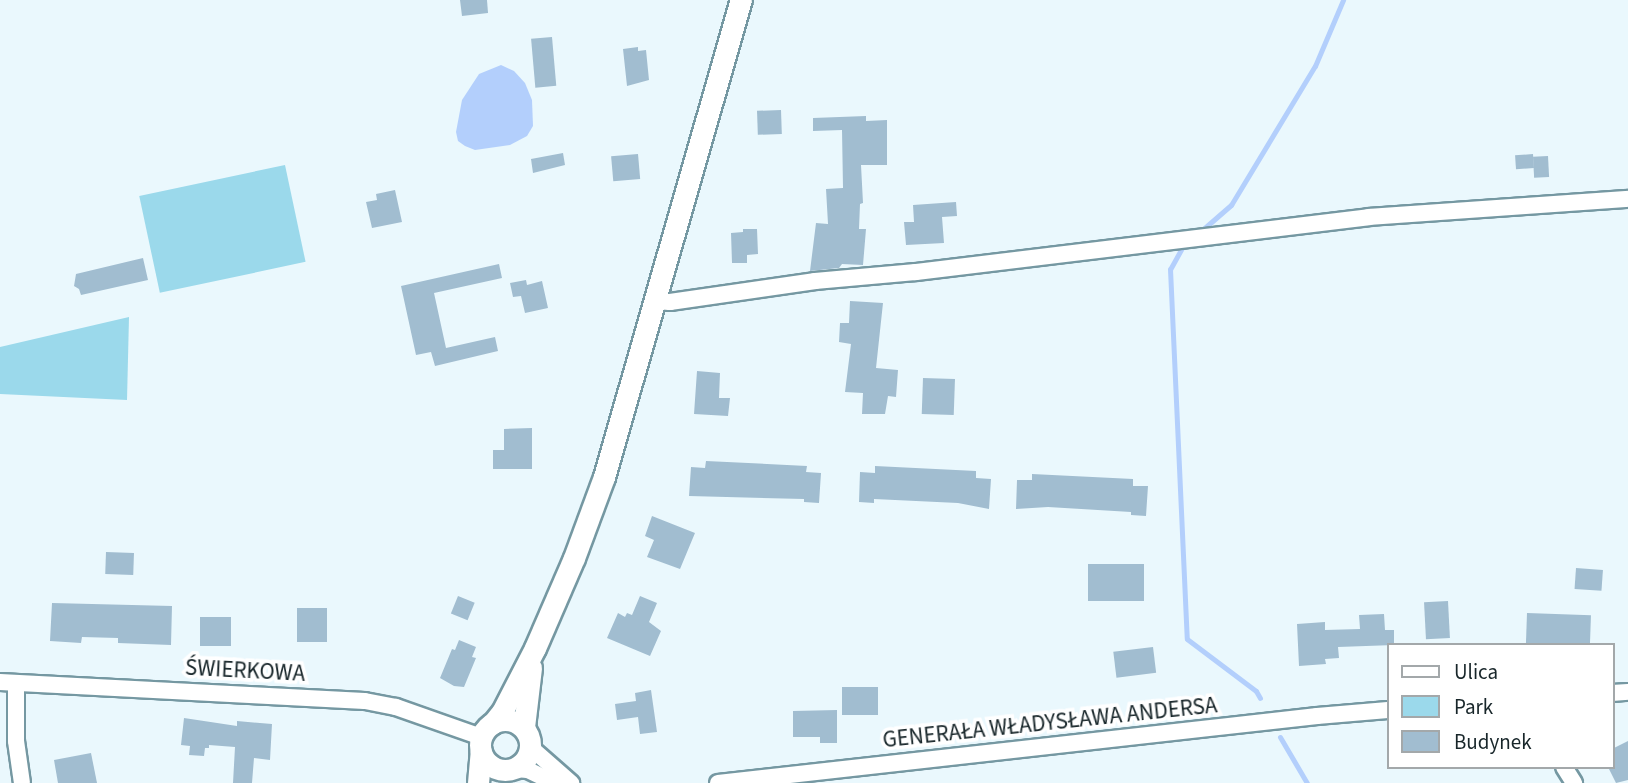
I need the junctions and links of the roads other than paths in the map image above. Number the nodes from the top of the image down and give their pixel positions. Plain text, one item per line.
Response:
1 (741, 0) edge
2 (1628, 198) edge
3 (654, 301) junction
4 (535, 648) junction
5 (8, 682) edge
6 (1386, 710) edge
7 (485, 737) junction
8 (527, 737) junction
9 (505, 774) edge
10 (22, 783) edge
11 (478, 783) edge
12 (555, 783) edge
13 (571, 783) edge
14 (718, 783) edge

1 - 3 street
2 - 3 street
3 - 4 street
4 - 7 street
4 - 8 street
5 - 7 street, ŚWIERKOWA
5 - 10 street
6 - 14 street, GENERAŁA WŁADYSŁAWA ANDERSA
7 - 8 street
7 - 9 street
7 - 11 street
8 - 9 street
8 - 13 street
9 - 12 street

